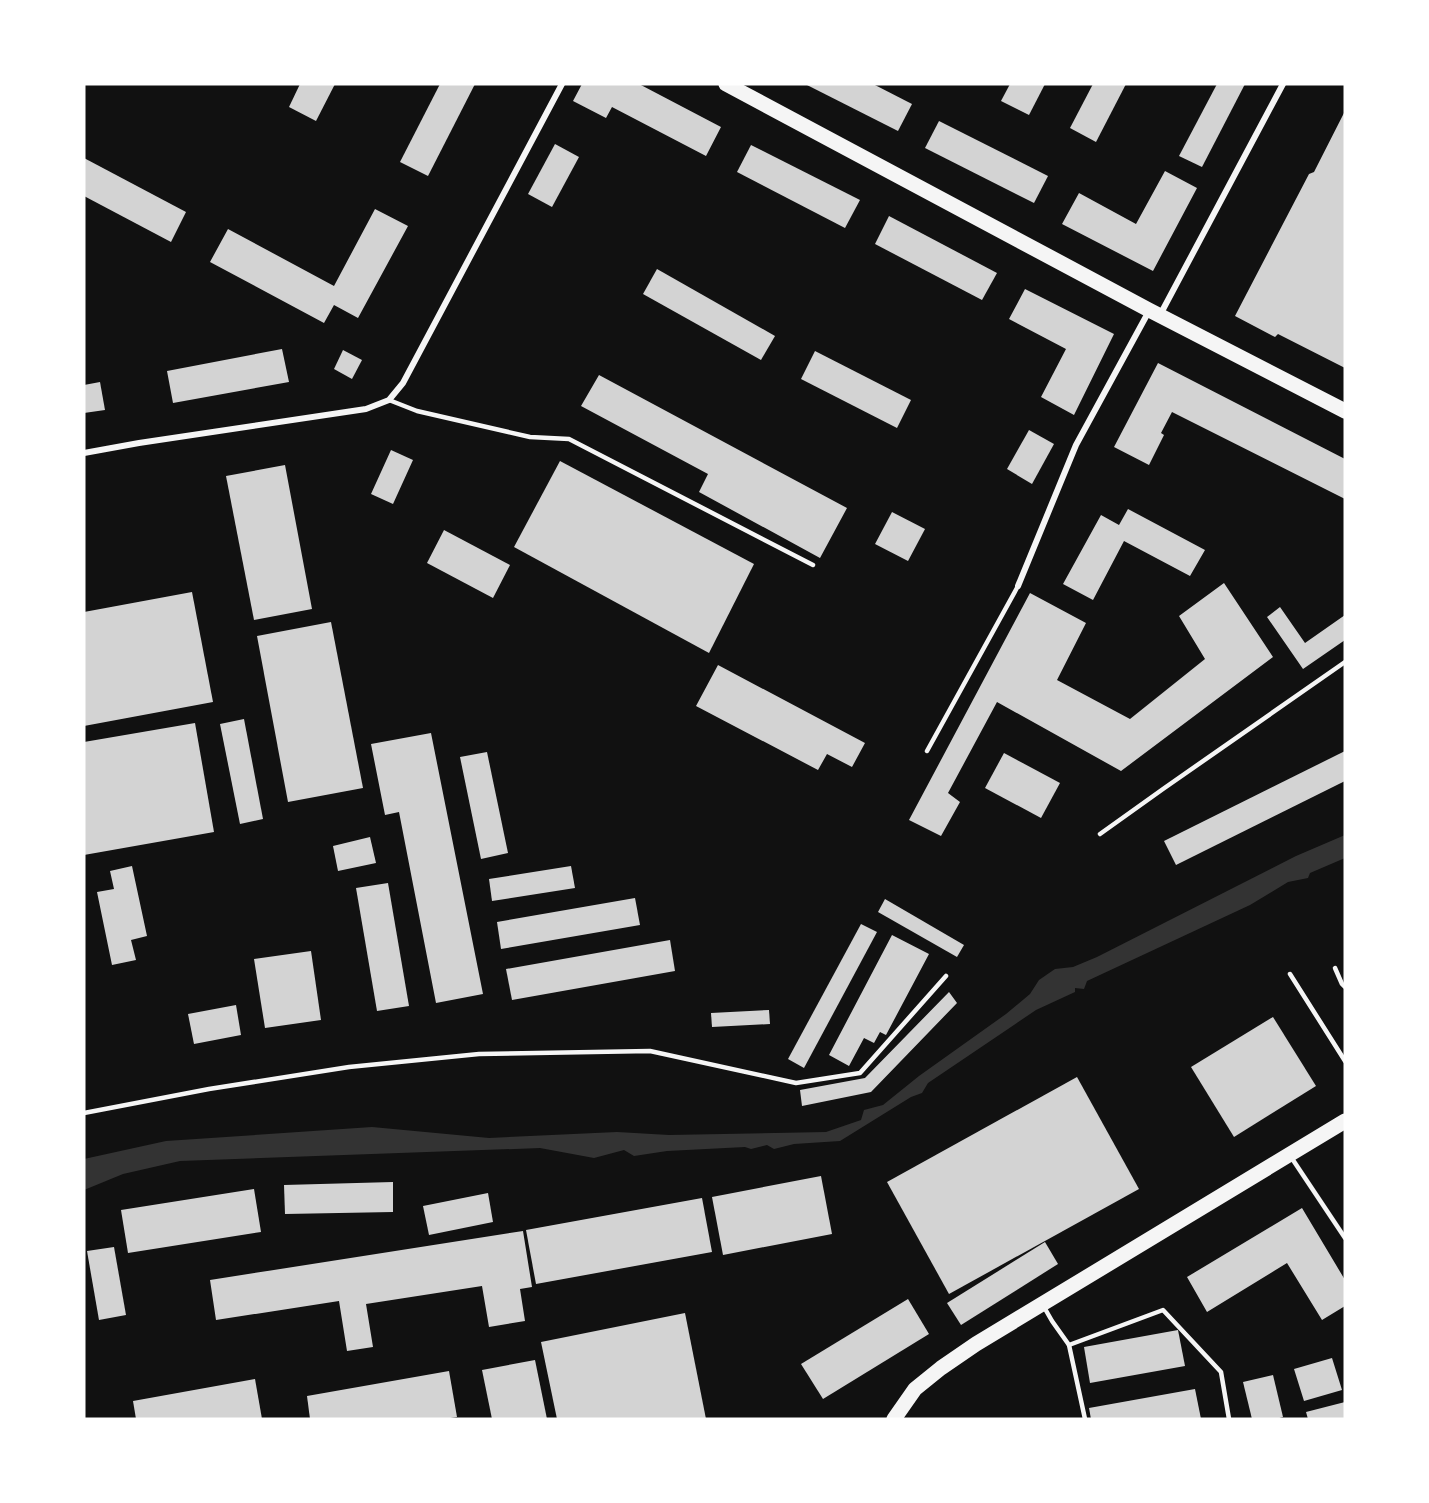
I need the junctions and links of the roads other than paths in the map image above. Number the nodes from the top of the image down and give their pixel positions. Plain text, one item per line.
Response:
1 (562, 84) edge
2 (726, 84) edge
3 (1283, 84) edge
4 (1155, 313) junction
5 (389, 400) junction
6 (1345, 411) edge
7 (84, 453) edge
8 (813, 565) dead end
9 (1018, 586) joint
10 (1345, 662) edge
11 (927, 751) dead end
12 (1101, 834) dead end
13 (1335, 968) dead end
14 (1290, 974) dead end
15 (946, 976) dead end
16 (1345, 987) edge
17 (1345, 1061) edge
18 (84, 1113) edge
19 (1345, 1121) edge
20 (1290, 1155) junction
21 (1345, 1238) edge
22 (1042, 1304) junction
23 (1069, 1345) junction
24 (894, 1419) edge
25 (1085, 1419) edge
26 (1229, 1419) edge

1 - 5 street
2 - 4 main road
3 - 4 street
4 - 6 main road
4 - 9 street
5 - 7 street
5 - 8 lane
9 - 11 lane
10 - 12 lane
13 - 16 lane
14 - 17 lane
15 - 18 lane
19 - 20 main road
20 - 21 lane
20 - 22 main road
22 - 23 lane
22 - 24 main road
23 - 25 lane
23 - 26 lane

